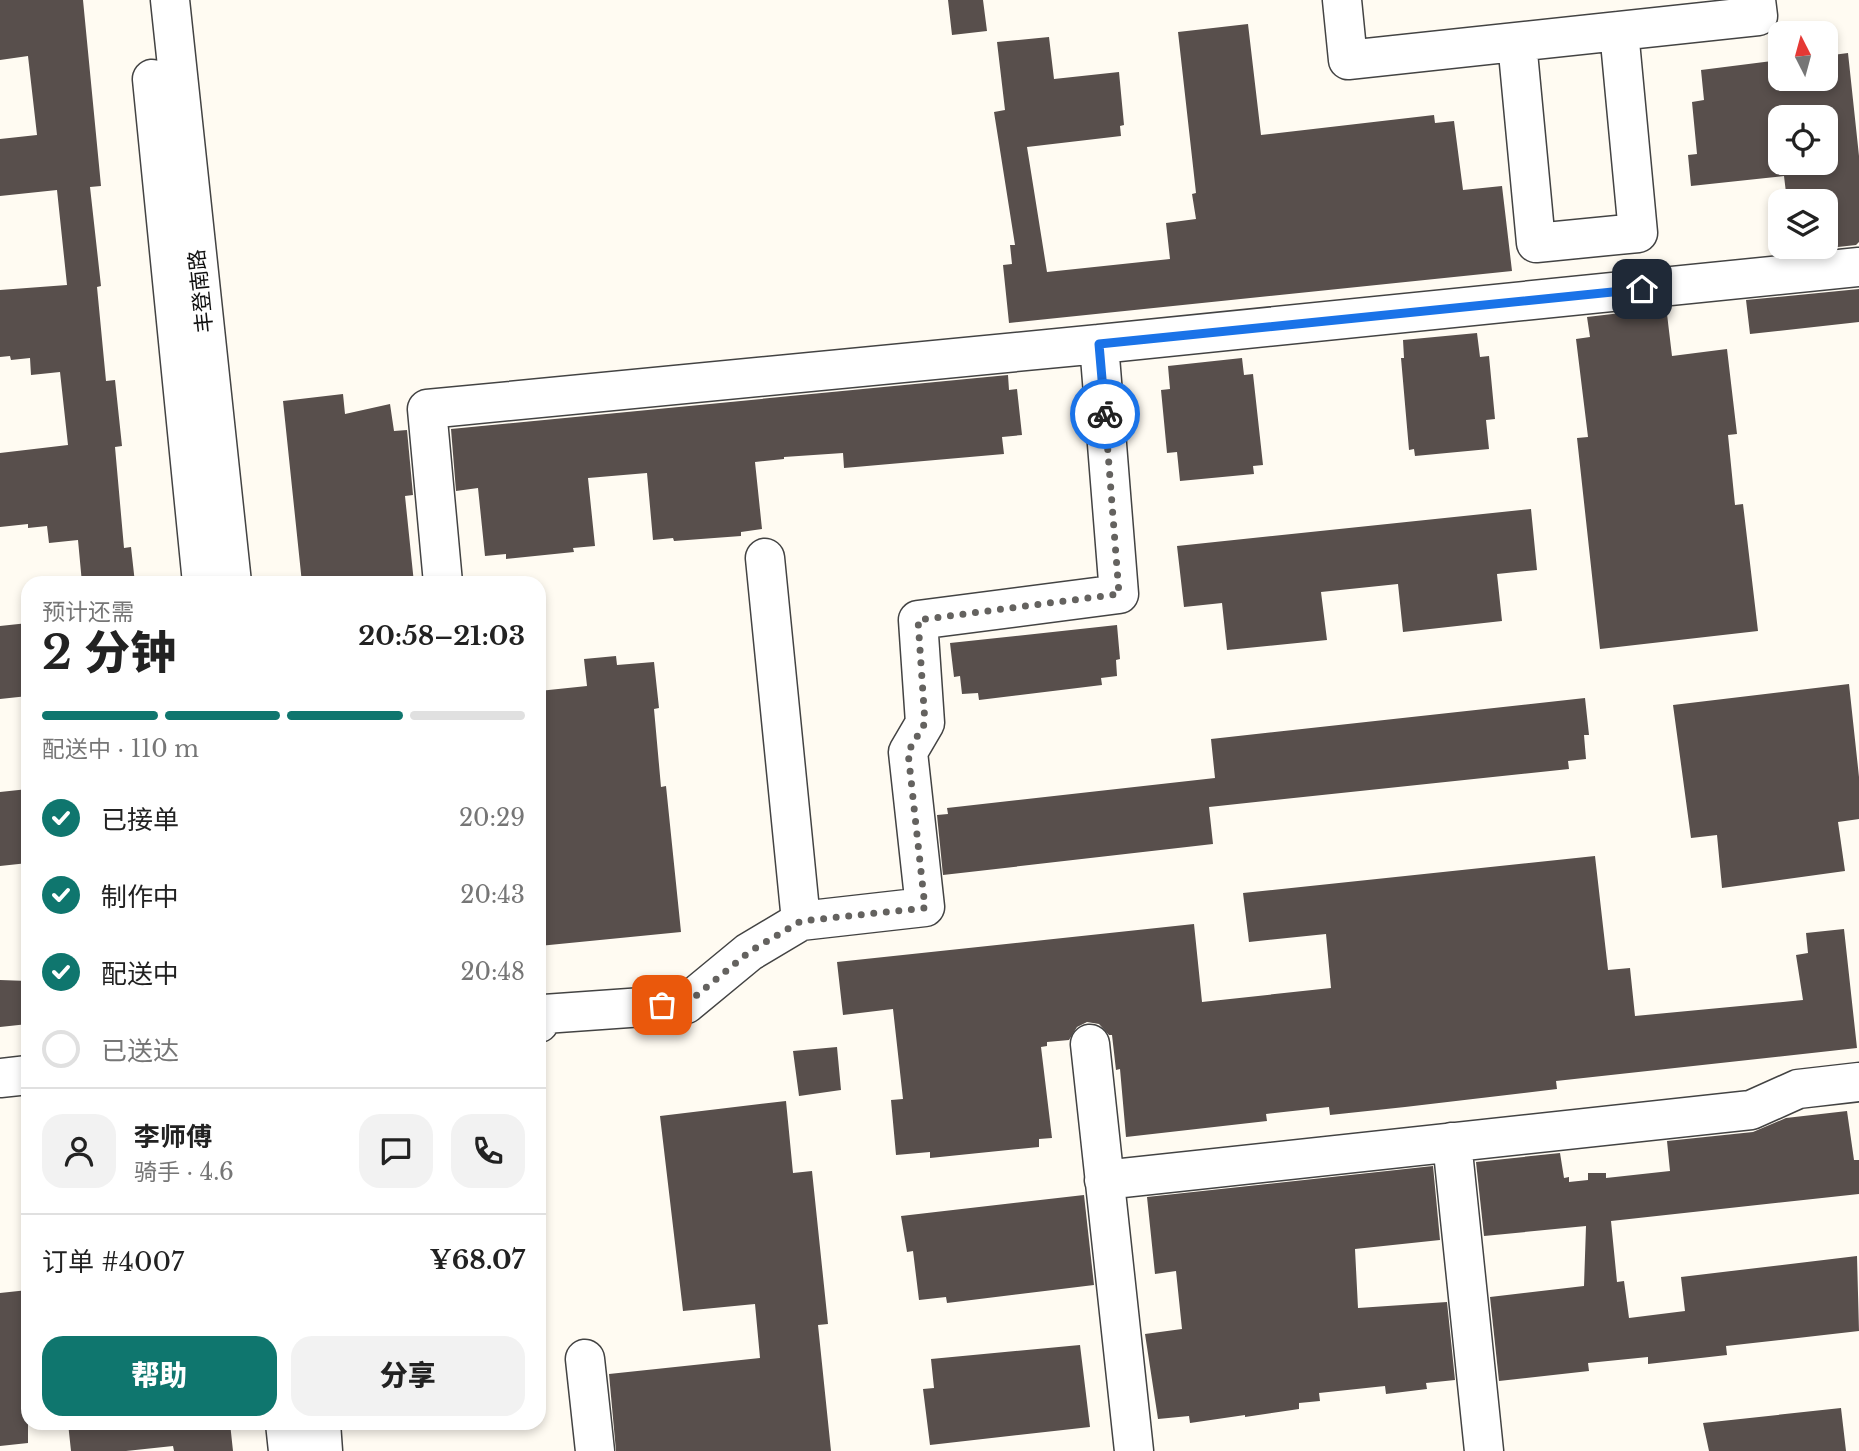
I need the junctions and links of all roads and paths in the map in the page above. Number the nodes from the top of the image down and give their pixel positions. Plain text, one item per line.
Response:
1 (144, 0) edge
2 (170, 0) edge
3 (1342, 0) edge
4 (1756, 0) edge
5 (1619, 31) junction
6 (1517, 42) junction
7 (1859, 267) edge
8 (1099, 344) junction
9 (765, 558) dead end
10 (201, 576) edge
11 (231, 576) edge
12 (442, 576) edge
13 (801, 921) junction
14 (546, 1014) edge
15 (1090, 1044) dead end
16 (21, 1076) edge
17 (0, 1078) edge
18 (1859, 1082) edge
19 (1452, 1142) junction
20 (1104, 1180) junction
21 (585, 1359) dead end
22 (286, 1430) edge
23 (322, 1430) edge
24 (288, 1451) edge
25 (323, 1451) edge
26 (595, 1451) edge
27 (1134, 1451) edge
28 (1484, 1451) edge

1 - 10 street, 丰登南路
2 - 11 street, 丰登南路
3 - 6 street
4 - 5 street
5 - 6 street
5 - 6 street
7 - 8 street
8 - 12 street
8 - 13 street
9 - 13 street
13 - 14 street
15 - 20 street
16 - 17 street
18 - 19 street
19 - 20 street
19 - 28 street
20 - 27 street
21 - 26 street
22 - 24 street
23 - 25 street

